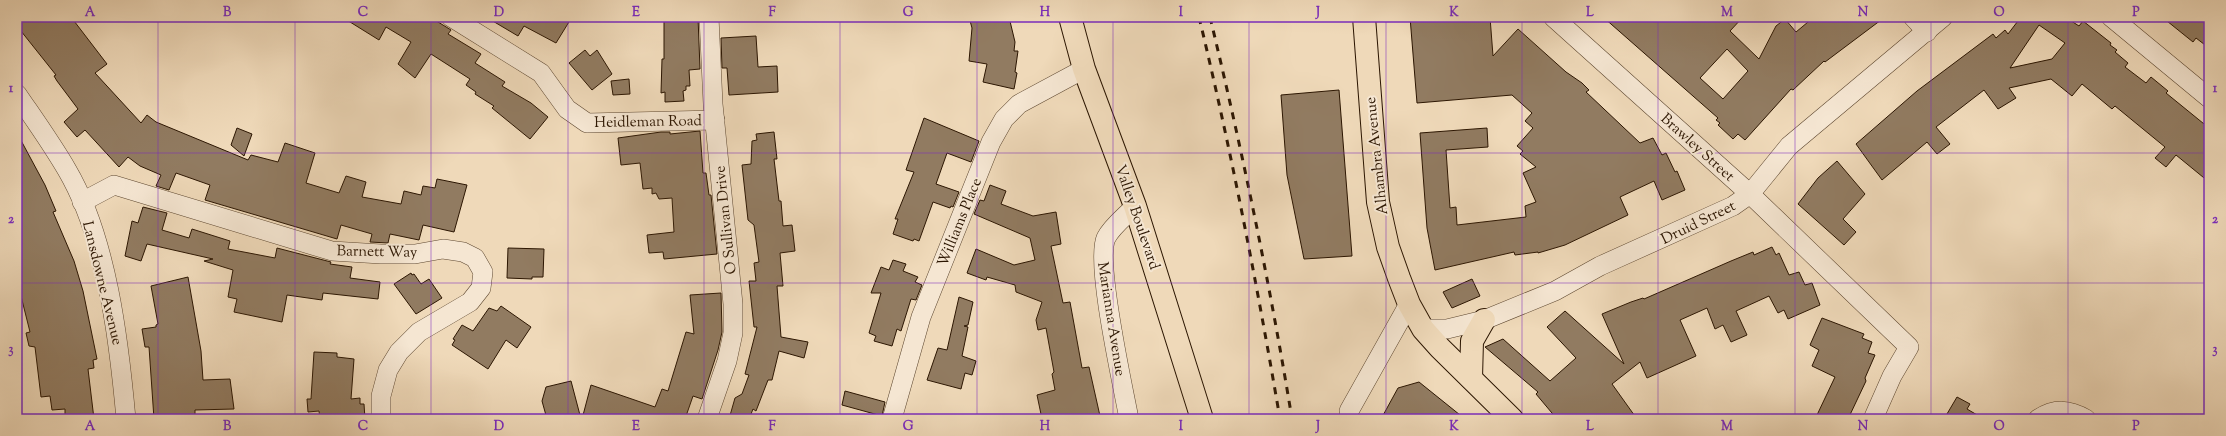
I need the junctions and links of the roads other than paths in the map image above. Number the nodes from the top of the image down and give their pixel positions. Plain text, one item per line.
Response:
1 (451, 17) edge
2 (709, 17) edge
3 (1070, 17) edge
4 (1364, 17) edge
5 (1553, 17) edge
6 (1912, 17) edge
7 (1943, 17) edge
8 (2111, 17) edge
9 (1927, 32) junction
10 (1084, 69) junction
11 (17, 94) edge
12 (2209, 98) edge
13 (715, 120) junction
14 (1750, 194) junction
15 (82, 202) junction
16 (1135, 206) junction
17 (1409, 304) junction
18 (1484, 320) junction
19 (1423, 329) junction
20 (1471, 378) junction
21 (1349, 411) dead end
22 (126, 419) edge
23 (381, 419) edge
24 (706, 419) edge
25 (892, 419) edge
26 (1129, 419) edge
27 (1202, 419) edge
28 (1512, 419) edge
29 (1873, 419) edge
30 (2038, 419) edge
31 (2086, 419) edge

1 - 13 street, Heidleman Road
2 - 13 street, O Sullivan Drive
3 - 10 main road, Valley Boulevard
4 - 17 main road, Alhambra Avenue
5 - 14 street, Brawley Street
6 - 9 street
7 - 9 street, Druid Street
8 - 12 street
9 - 14 street, Druid Street
10 - 16 main road, Valley Boulevard
10 - 25 street, Williams Place
11 - 15 street, Lansdowne Avenue
13 - 24 street, O Sullivan Drive
14 - 18 street, Druid Street
14 - 29 street, Brawley Street
15 - 22 street, Lansdowne Avenue
15 - 23 street, Barnett Way
16 - 26 street, Marianna Avenue
16 - 27 main road, Valley Boulevard
17 - 19 main road, Alhambra Avenue
17 - 21 street
18 - 19 street, Druid Street
18 - 20 main road
19 - 20 main road, Alhambra Avenue
20 - 28 main road, Alhambra Avenue
30 - 31 street

